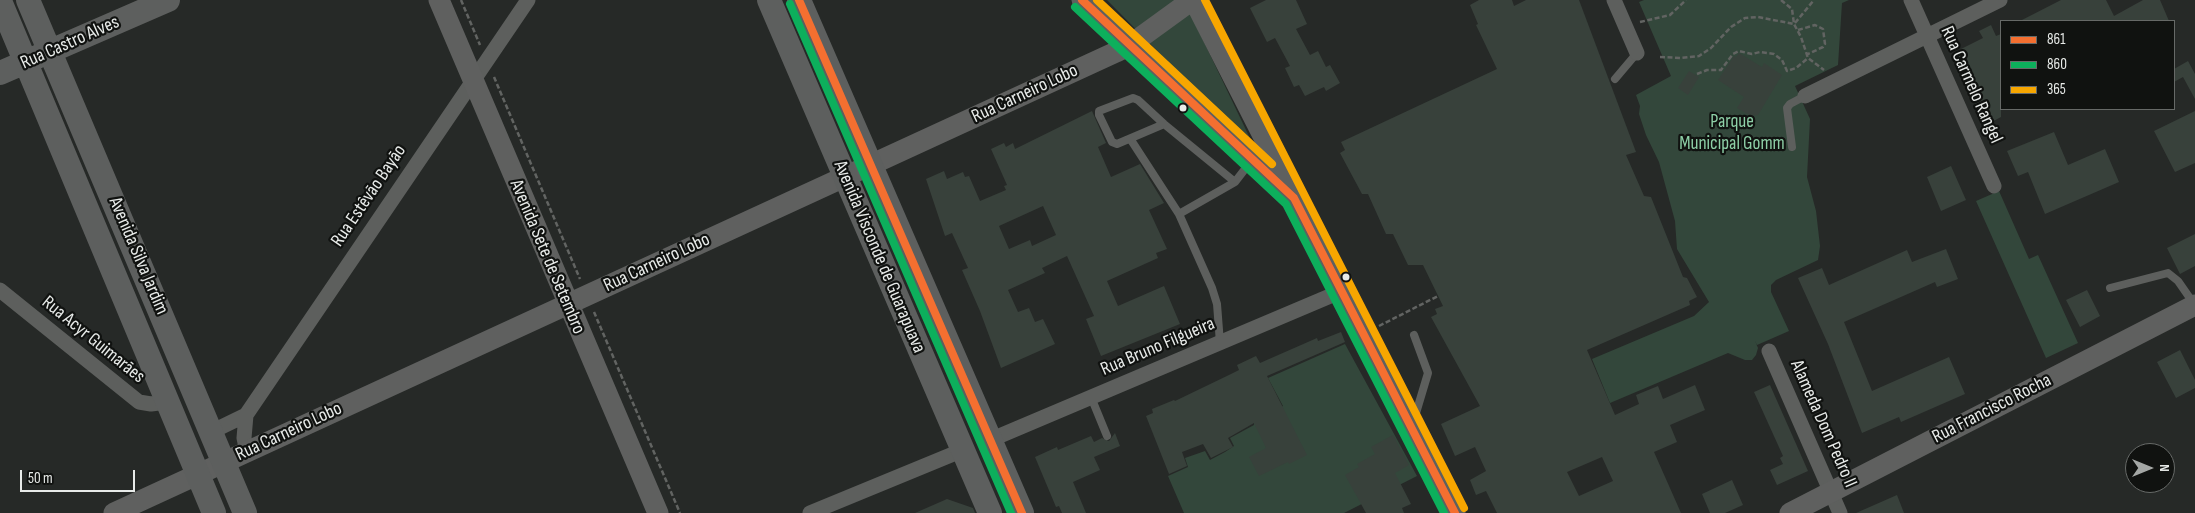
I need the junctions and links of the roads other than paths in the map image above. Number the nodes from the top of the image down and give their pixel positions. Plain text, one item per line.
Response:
1 (28, 0) edge
2 (168, 0) edge
3 (439, 0) edge
4 (528, 0) edge
5 (769, 0) edge
6 (798, 0) edge
7 (1082, 0) edge
8 (1193, 0) edge
9 (1614, 0) edge
10 (1911, 0) edge
11 (2000, 0) edge
12 (0, 1) edge
13 (1927, 36) junction
14 (1130, 45) junction
15 (51, 51) junction
16 (1637, 53) joint
17 (26, 62) junction
18 (0, 73) edge
19 (1615, 79) dead end
20 (473, 80) junction
21 (1805, 96) joint
22 (1164, 124) junction
23 (1131, 140) junction
24 (1792, 147) dead end
25 (1252, 160) junction
26 (870, 165) junction
27 (844, 177) junction
28 (1235, 182) junction
29 (1994, 186) dead end
30 (1294, 198) junction
31 (1179, 214) junction
32 (900, 234) junction
33 (892, 285) junction
34 (2110, 288) dead end
35 (0, 290) edge
36 (1342, 291) junction
37 (567, 304) junction
38 (2195, 305) edge
39 (1414, 335) dead end
40 (1220, 342) junction
41 (1769, 351) dead end
42 (1091, 397) junction
43 (168, 402) junction
44 (246, 415) junction
45 (1411, 427) junction
46 (211, 432) junction
47 (1107, 436) dead end
48 (990, 440) junction
49 (963, 450) junction
50 (247, 452) junction
51 (224, 462) junction
52 (198, 474) junction
53 (1831, 492) junction
54 (114, 513) edge
55 (214, 513) edge
56 (245, 513) edge
57 (658, 513) edge
58 (810, 513) edge
59 (990, 513) edge
60 (1022, 513) edge
61 (1455, 513) edge
62 (1790, 513) edge
63 (1840, 513) edge

1 - 15 main road, Avenida Silva Jardim
2 - 15 main road, Rua Castro Alves
3 - 20 main road, Avenida Sete de Setembro
4 - 20 street, Rua Estêvão Bayão
5 - 27 main road, Avenida Visconde de Guarapuava
6 - 26 main road, Avenida Visconde de Guarapuava
7 - 14 main road
8 - 14 main road, Rua Carneiro Lobo
8 - 30 main road
9 - 16 street
10 - 13 street, Rua Carmelo Rangel
11 - 13 street
12 - 17 main road, Avenida Silva Jardim
13 - 21 street
13 - 29 street, Rua Carmelo Rangel
14 - 25 main road
14 - 26 main road, Rua Carneiro Lobo
15 - 17 main road, Rua Castro Alves
15 - 46 main road, Avenida Silva Jardim
16 - 19 lane
17 - 18 main road, Rua Castro Alves
17 - 43 main road, Avenida Silva Jardim
20 - 37 main road, Avenida Sete de Setembro
20 - 44 street, Rua Estêvão Bayão
21 - 24 lane
22 - 23 lane
22 - 23 lane
22 - 28 lane
23 - 31 lane
25 - 28 lane
25 - 30 main road
26 - 27 main road, Rua Carneiro Lobo
26 - 32 main road, Avenida Visconde de Guarapuava
27 - 33 main road, Avenida Visconde de Guarapuava
27 - 37 main road, Rua Carneiro Lobo
28 - 31 lane
30 - 36 main road
31 - 40 lane
32 - 33 main road
32 - 48 main road, Avenida Visconde de Guarapuava
33 - 49 main road, Avenida Visconde de Guarapuava
34 - 38 lane
35 - 43 street, Rua Acyr Guimarães
36 - 40 street, Rua Bruno Filgueira
36 - 45 main road
37 - 50 main road, Rua Carneiro Lobo
37 - 57 main road, Avenida Sete de Setembro
38 - 53 main road, Rua Francisco Rocha
39 - 45 lane
40 - 42 street, Rua Bruno Filgueira
41 - 53 street, Alameda Dom Pedro II
42 - 47 lane
42 - 48 street, Rua Bruno Filgueira
43 - 52 main road, Avenida Silva Jardim
44 - 46 street, Rua Estêvão Bayão
44 - 50 street
45 - 61 main road
46 - 51 main road, Avenida Silva Jardim
48 - 60 main road, Avenida Visconde de Guarapuava
49 - 58 street
49 - 59 main road, Avenida Visconde de Guarapuava
50 - 51 main road, Rua Carneiro Lobo
51 - 52 main road, Rua Carneiro Lobo
51 - 56 main road, Avenida Silva Jardim
52 - 54 main road, Rua Carneiro Lobo
52 - 55 main road, Avenida Silva Jardim
53 - 62 main road, Rua Francisco Rocha
53 - 63 street, Alameda Dom Pedro II

